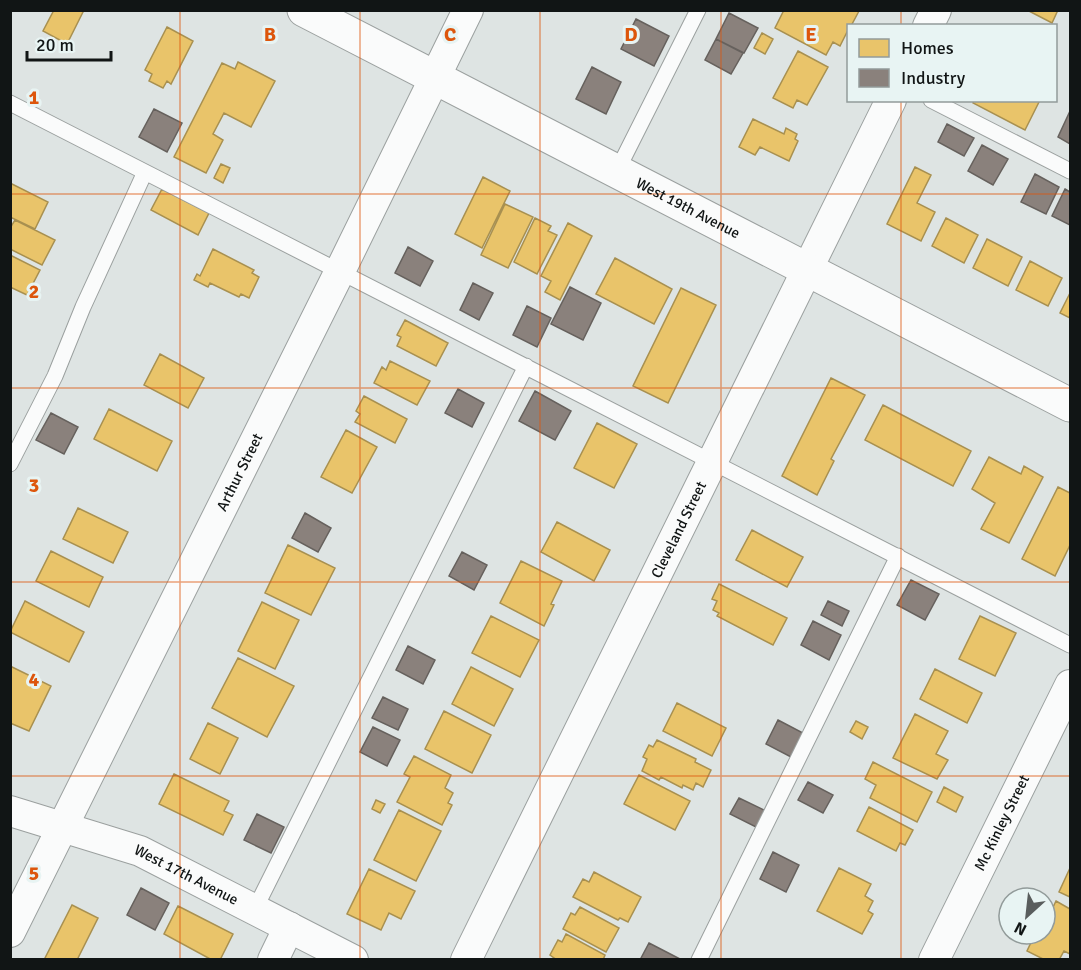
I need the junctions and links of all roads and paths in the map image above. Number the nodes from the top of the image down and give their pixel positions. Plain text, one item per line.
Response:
1 (304, 10) edge
2 (468, 10) edge
3 (698, 10) edge
4 (936, 10) edge
5 (929, 24) edge
6 (434, 77) junction
7 (890, 102) edge
8 (935, 102) edge
9 (10, 103) edge
10 (617, 171) junction
11 (1071, 171) edge
12 (145, 172) junction
13 (809, 270) junction
14 (340, 271) junction
15 (526, 366) junction
16 (1071, 405) edge
17 (713, 462) junction
18 (10, 464) edge
19 (898, 556) junction
20 (1071, 645) edge
21 (1071, 685) edge
22 (10, 811) edge
23 (63, 827) junction
24 (255, 909) junction
25 (289, 927) junction
26 (10, 932) edge
27 (273, 960) edge
28 (353, 960) edge
29 (466, 960) edge
30 (699, 960) edge
31 (934, 960) edge

1 - 6 street, West 19th Avenue
2 - 6 street, Arthur Street
3 - 10 lane
4 - 5 street
6 - 10 street, West 19th Avenue
6 - 14 street, Arthur Street
7 - 13 street, Cleveland Street
8 - 11 lane
9 - 12 lane
10 - 13 street, West 19th Avenue
12 - 14 lane
12 - 18 lane
13 - 16 street, West 19th Avenue
13 - 17 street, Cleveland Street
14 - 15 lane
14 - 23 street, Arthur Street
15 - 17 lane
15 - 24 lane
17 - 19 lane
17 - 29 street, Cleveland Street
19 - 20 lane
19 - 30 lane
21 - 31 street, Mc Kinley Street
22 - 23 street, West 17th Avenue
23 - 24 street, West 17th Avenue
23 - 26 street, Arthur Street
24 - 25 street, West 17th Avenue
25 - 27 street
25 - 28 street, West 17th Avenue

